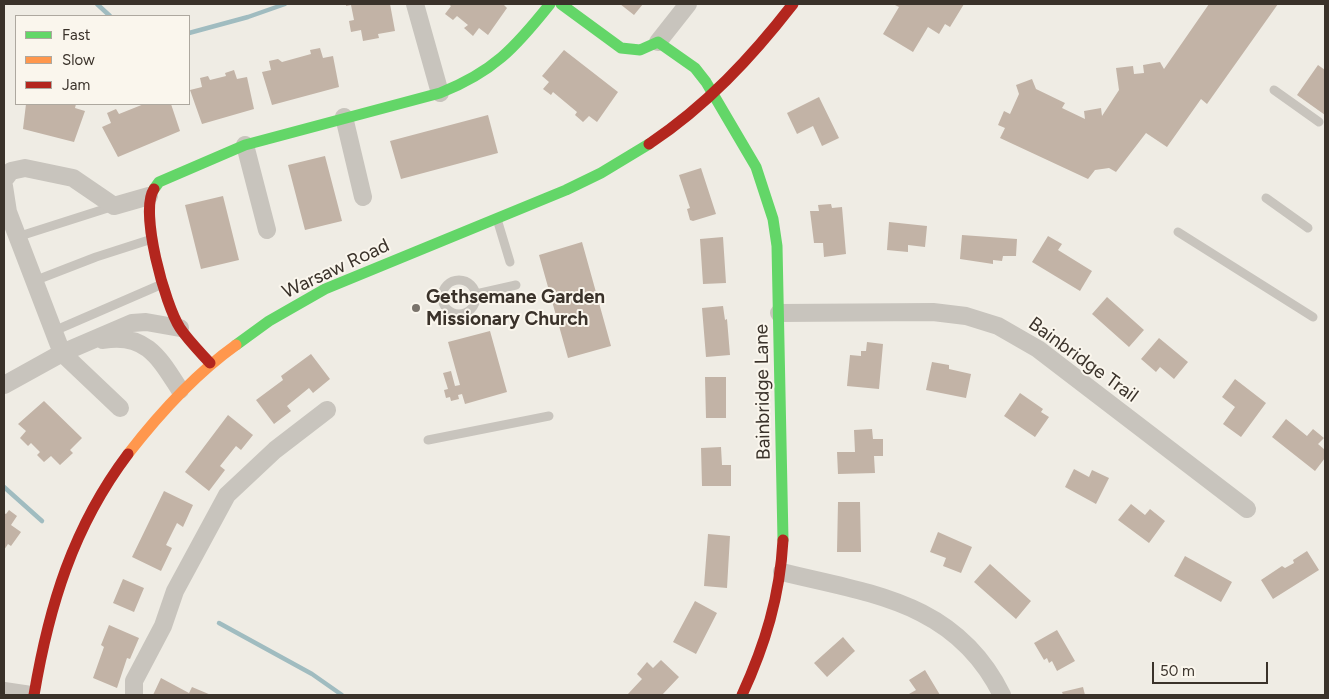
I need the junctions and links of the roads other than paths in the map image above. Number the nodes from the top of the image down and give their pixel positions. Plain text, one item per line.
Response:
1 (415, 4) edge
2 (550, 4) edge
3 (561, 4) edge
4 (688, 4) edge
5 (793, 4) edge
6 (658, 42) junction
7 (1274, 90) dead end
8 (440, 93) junction
9 (714, 95) junction
10 (344, 117) junction
11 (1319, 122) dead end
12 (244, 145) junction
13 (4, 180) edge
14 (4, 186) edge
15 (150, 196) junction
16 (363, 197) dead end
17 (1266, 198) dead end
18 (114, 206) junction
19 (497, 219) junction
20 (1308, 228) dead end
21 (267, 230) dead end
22 (1178, 232) dead end
23 (18, 237) junction
24 (154, 239) junction
25 (510, 262) dead end
26 (34, 281) junction
27 (162, 284) junction
28 (516, 286) dead end
29 (476, 294) dead end
30 (779, 313) junction
31 (1313, 318) dead end
32 (180, 328) junction
33 (54, 331) junction
34 (62, 353) junction
35 (210, 363) junction
36 (4, 384) edge
37 (180, 390) junction
38 (120, 408) dead end
39 (327, 410) dead end
40 (549, 416) dead end
41 (428, 440) dead end
42 (1247, 509) dead end
43 (782, 572) junction
44 (4, 691) edge
45 (33, 695) edge
46 (134, 695) edge
47 (742, 695) edge
48 (1002, 695) edge

1 - 8 street
2 - 8 street
3 - 6 street
4 - 6 street
5 - 9 street, Warsaw Road
6 - 9 street, Bainbridge Lane
7 - 11 lane
8 - 10 street
9 - 19 street, Warsaw Road
9 - 30 street, Bainbridge Lane
10 - 12 street
10 - 16 street
12 - 15 street
12 - 21 street
13 - 18 street
14 - 23 street
15 - 18 street
15 - 24 street
17 - 20 lane
18 - 23 lane
19 - 25 lane
19 - 35 street, Warsaw Road
22 - 31 lane
23 - 26 street
24 - 26 lane
24 - 27 street
26 - 33 street
27 - 32 street
27 - 33 lane
28 - 29 lane
30 - 42 street, Bainbridge Trail
30 - 43 street, Bainbridge Lane
32 - 34 street
32 - 35 street
33 - 34 street
34 - 36 street
34 - 37 street
34 - 38 street
35 - 37 street, Warsaw Road
37 - 45 street, Warsaw Road
39 - 46 street
40 - 41 lane
43 - 47 street, Bainbridge Lane
43 - 48 street
44 - 45 street

